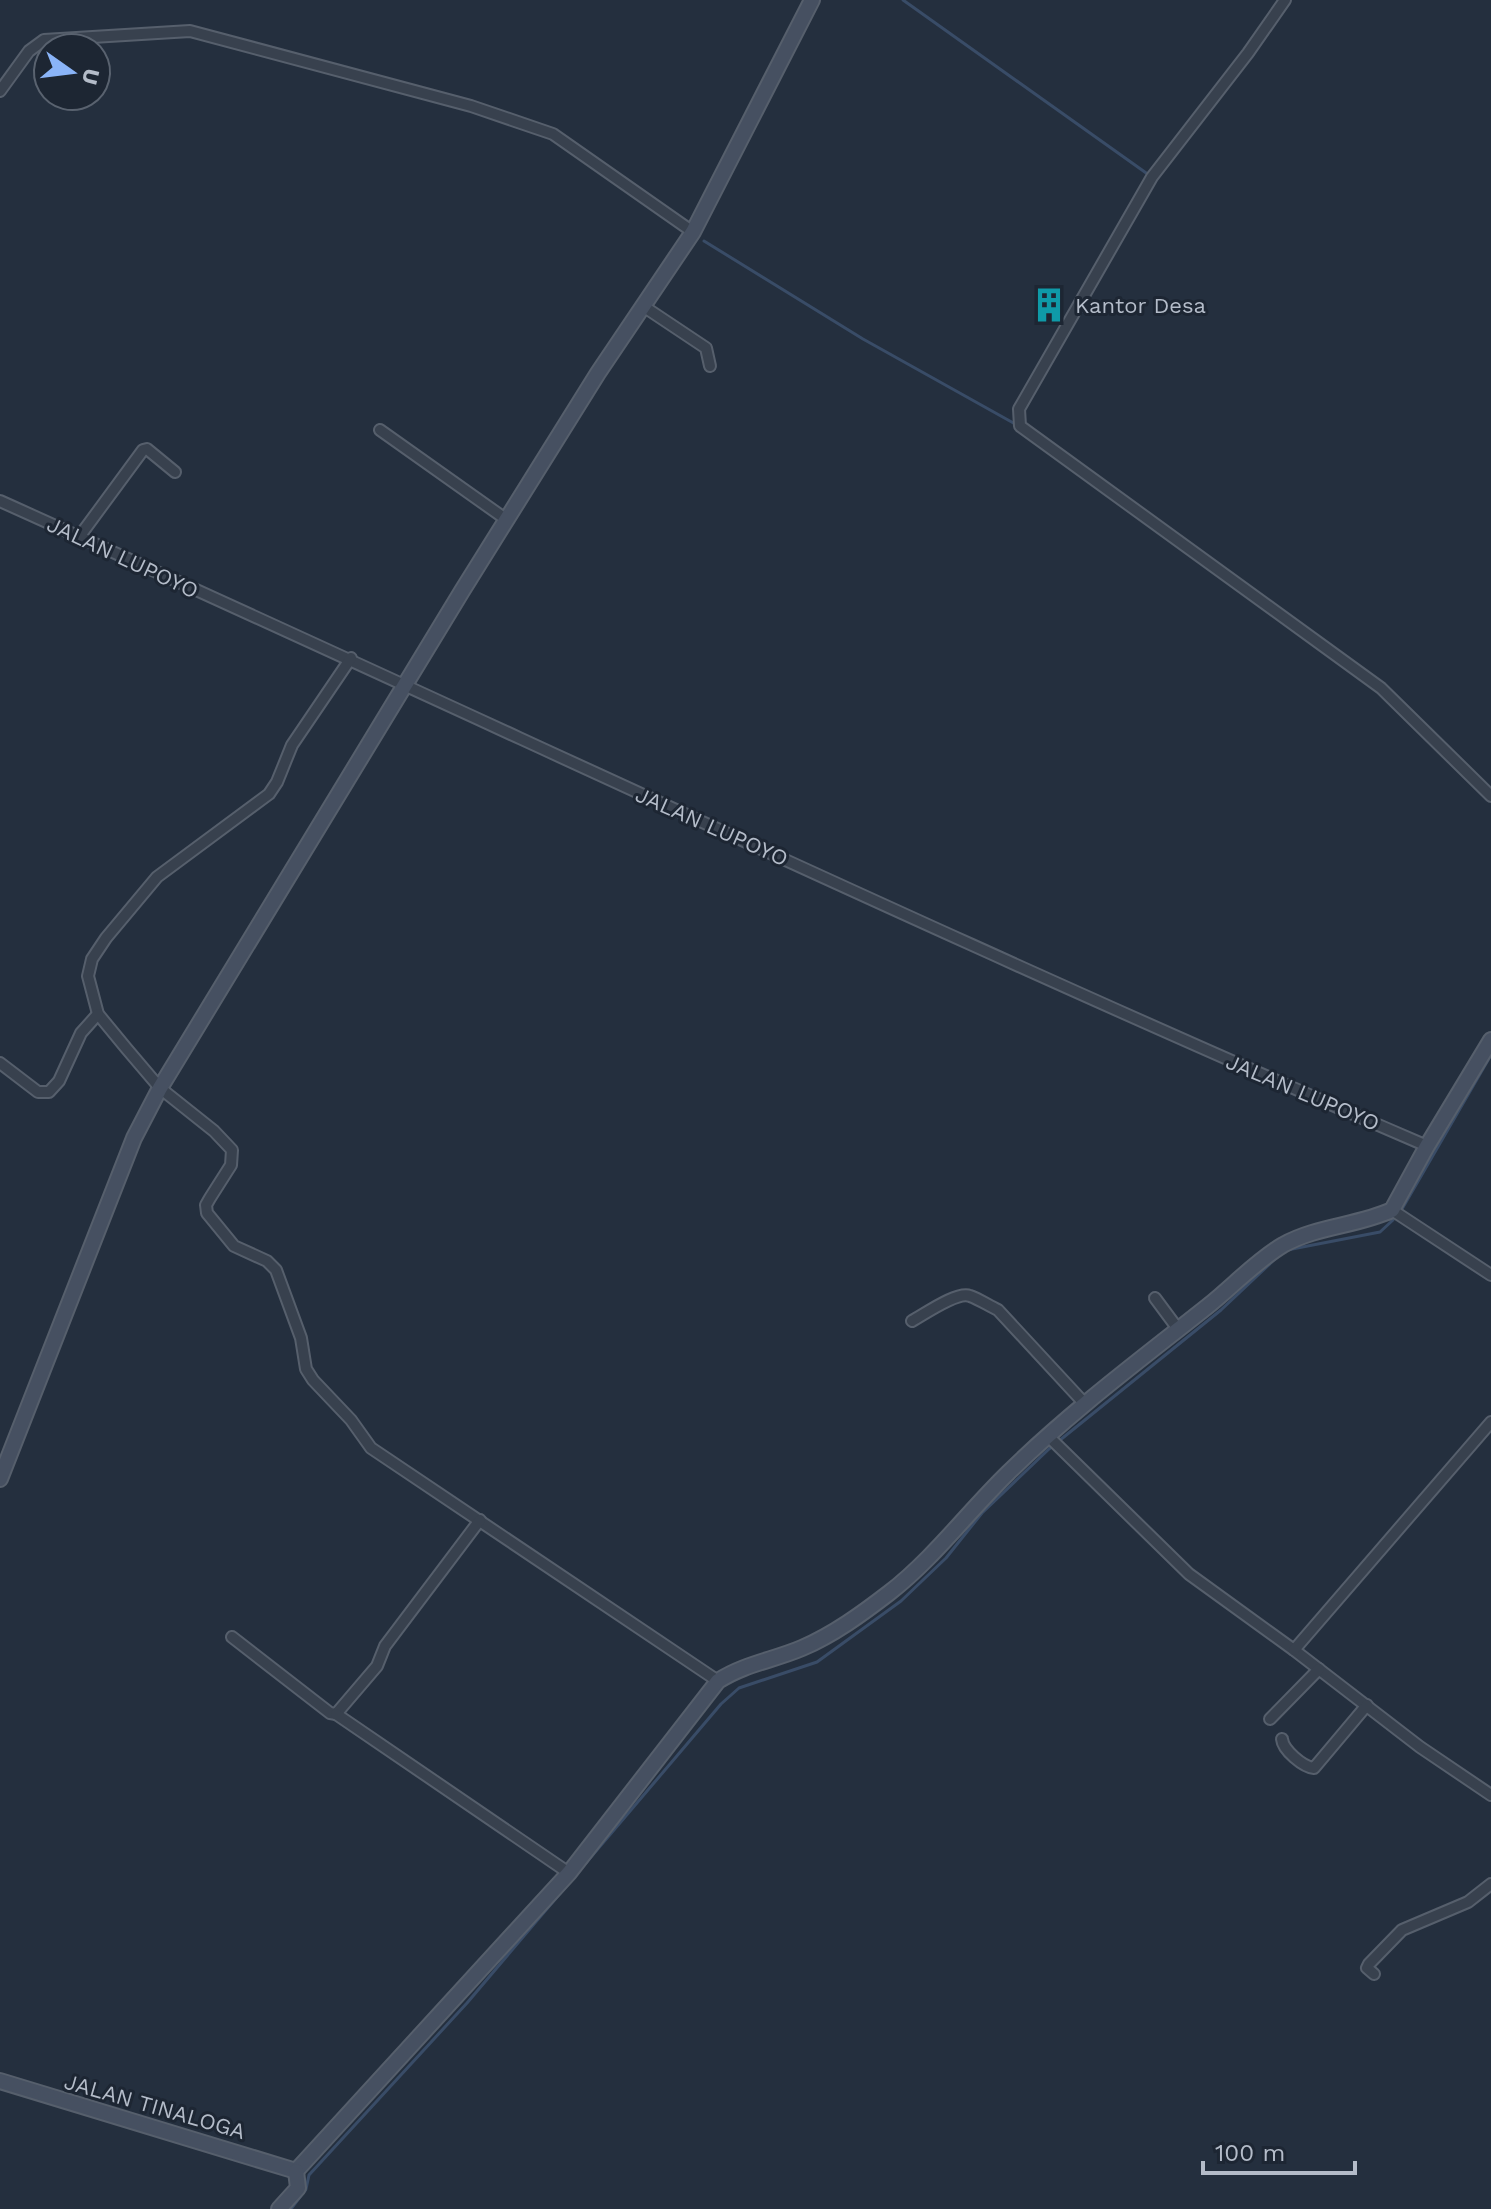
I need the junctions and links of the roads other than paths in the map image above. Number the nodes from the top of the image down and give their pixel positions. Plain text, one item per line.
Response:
1 (812, 0) edge
2 (1285, 0) edge
3 (0, 91) edge
4 (693, 232) junction
5 (643, 306) junction
6 (710, 366) dead end
7 (380, 430) dead end
8 (175, 472) dead end
9 (0, 501) edge
10 (507, 520) junction
11 (79, 537) junction
12 (351, 658) junction
13 (401, 689) junction
14 (1491, 796) edge
15 (98, 1014) junction
16 (1491, 1040) edge
17 (0, 1063) edge
18 (160, 1088) junction
19 (1423, 1152) junction
20 (1392, 1210) junction
21 (1491, 1275) edge
22 (1155, 1298) dead end
23 (912, 1321) dead end
24 (1175, 1325) junction
25 (1081, 1400) junction
26 (1491, 1422) edge
27 (1053, 1441) junction
28 (0, 1479) edge
29 (480, 1520) junction
30 (232, 1637) dead end
31 (1294, 1650) junction
32 (1319, 1669) junction
33 (718, 1681) junction
34 (1367, 1705) junction
35 (336, 1714) junction
36 (1270, 1719) dead end
37 (1282, 1739) dead end
38 (1491, 1795) edge
39 (569, 1873) junction
40 (1491, 1884) edge
41 (1374, 1974) dead end
42 (0, 2081) edge
43 (299, 2173) junction
44 (279, 2209) edge

1 - 4 street
2 - 14 street
3 - 4 street
4 - 5 street
5 - 6 street
5 - 10 street
7 - 10 street
8 - 11 street
9 - 11 street, JALAN LUPOYO
10 - 13 street
11 - 12 street, JALAN LUPOYO
12 - 13 street, JALAN LUPOYO
12 - 15 street
13 - 18 street
13 - 19 street, JALAN LUPOYO
15 - 17 street
15 - 18 street
16 - 19 street
18 - 28 street
18 - 29 street
19 - 20 street
20 - 21 street
20 - 24 street
22 - 24 street
23 - 25 street
24 - 25 street
25 - 27 street
26 - 31 street
27 - 31 street
27 - 33 street
29 - 33 street
29 - 35 street
30 - 35 street
31 - 32 street
32 - 34 street
32 - 36 street
33 - 39 street
34 - 37 street
34 - 38 street
35 - 39 street
39 - 43 street
40 - 41 street
42 - 43 street, JALAN TINALOGA
43 - 44 street

